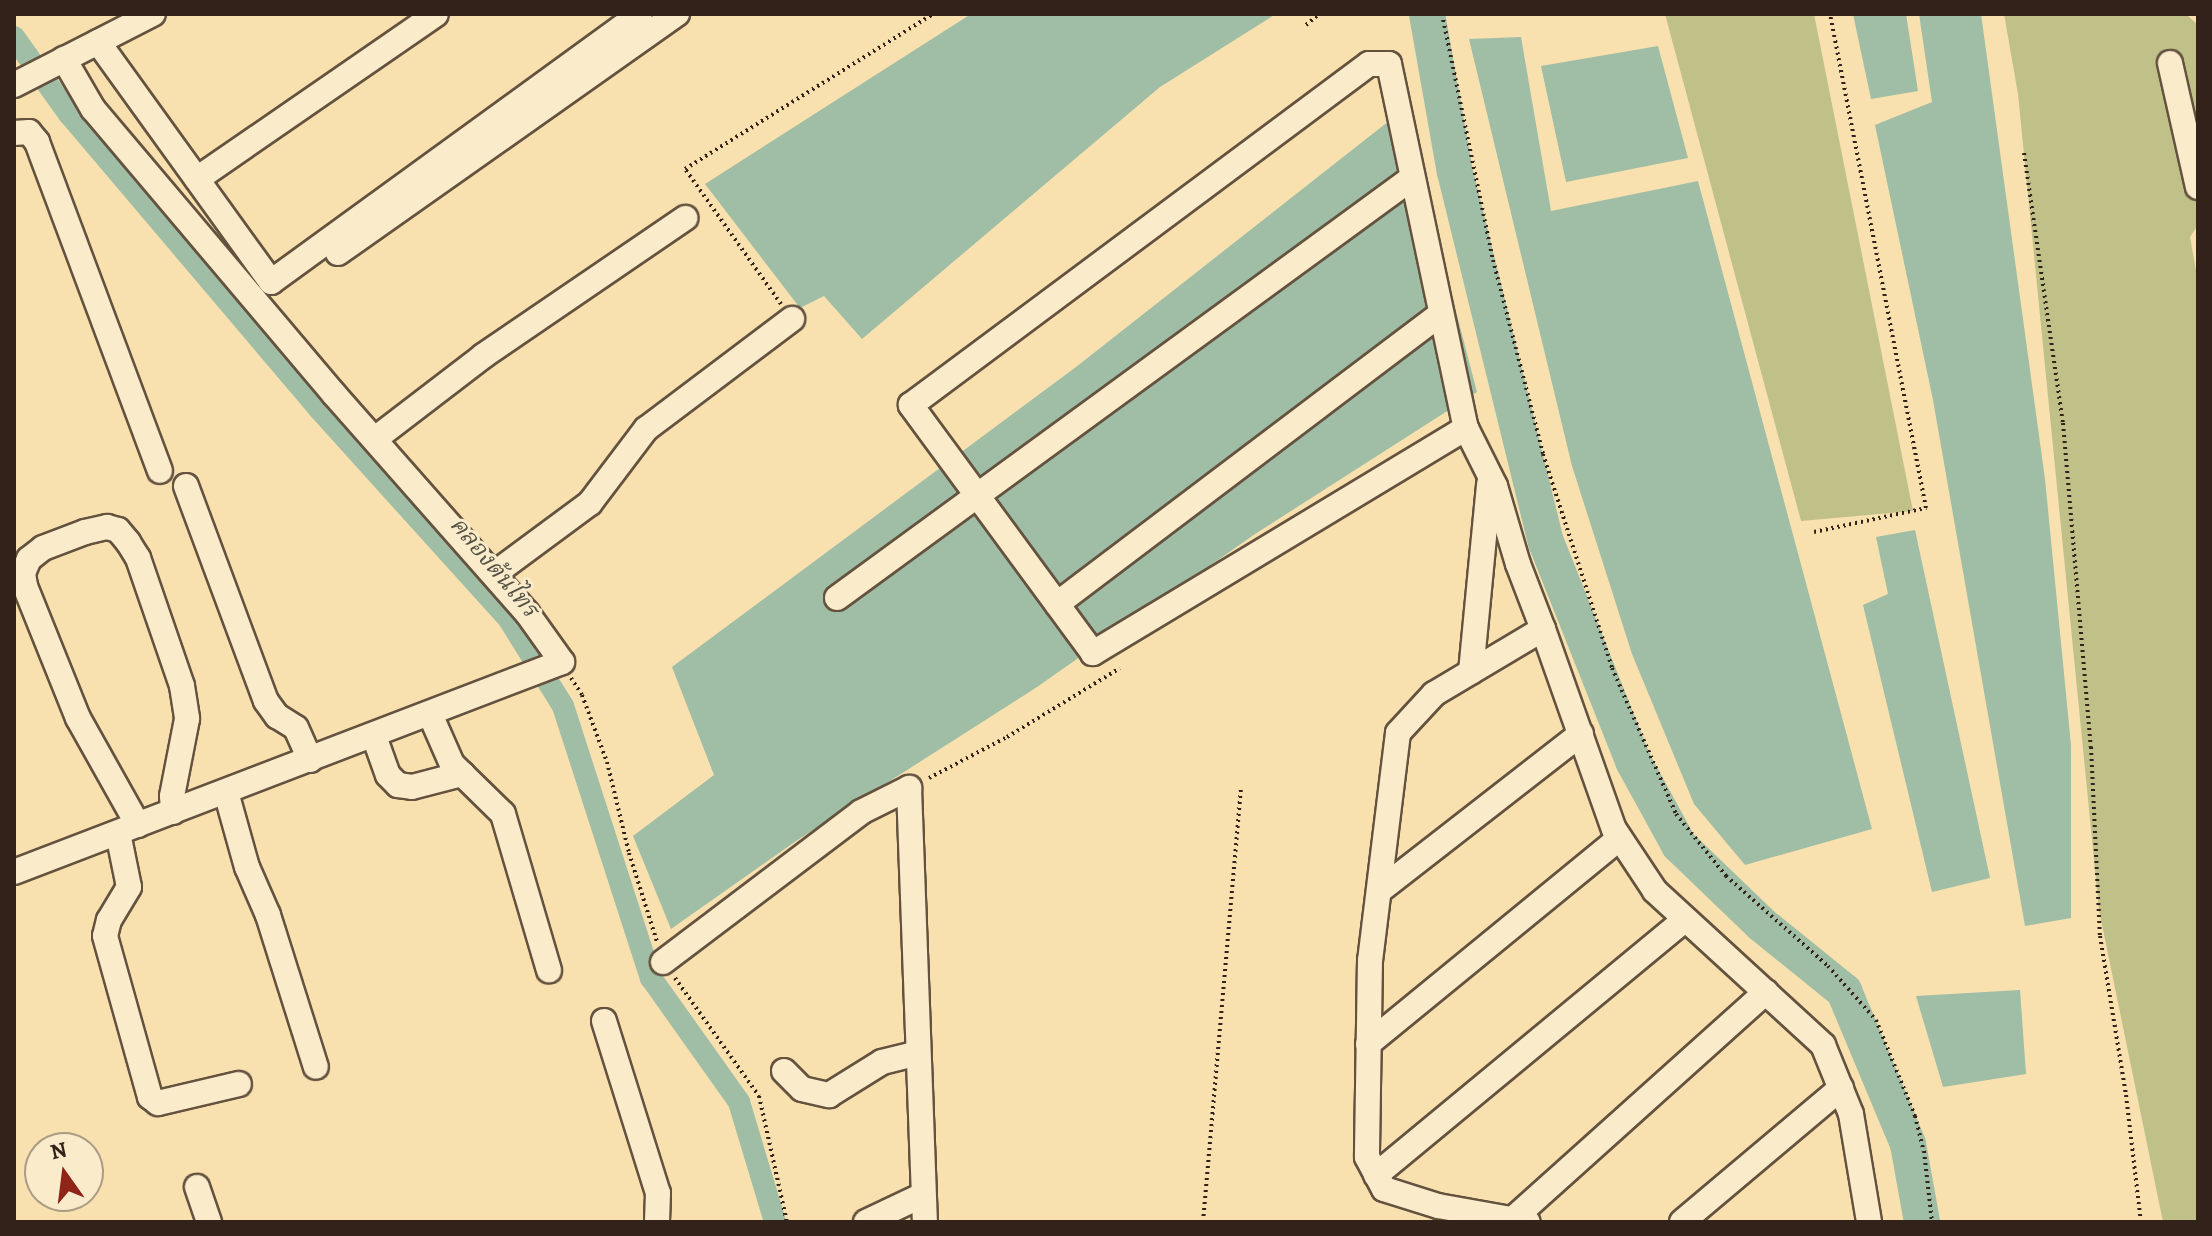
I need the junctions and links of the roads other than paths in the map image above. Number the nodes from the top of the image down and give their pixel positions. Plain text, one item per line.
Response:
1 (153, 14) edge
2 (436, 14) edge
3 (640, 14) edge
4 (677, 14) edge
5 (98, 42) junction
6 (59, 62) junction
7 (2170, 63) dead end
8 (18, 84) edge
9 (14, 133) edge
10 (1412, 178) junction
11 (197, 179) junction
12 (2198, 187) edge
13 (685, 218) dead end
14 (261, 308) junction
15 (1440, 314) junction
16 (792, 319) road end
17 (1466, 428) junction
18 (375, 439) junction
19 (160, 471) dead end
20 (1490, 476) junction
21 (186, 486) dead end
22 (978, 496) junction
23 (494, 574) junction
24 (837, 598) dead end
25 (1057, 604) junction
26 (1543, 629) junction
27 (1471, 672) junction
28 (430, 714) junction
29 (1581, 734) junction
30 (374, 736) junction
31 (310, 760) junction
32 (462, 774) junction
33 (226, 792) junction
34 (173, 812) junction
35 (128, 829) junction
36 (1620, 838) junction
37 (14, 872) edge
38 (1379, 891) junction
39 (1685, 919) junction
40 (663, 962) road end
41 (549, 970) dead end
42 (1766, 992) junction
43 (604, 1021) dead end
44 (1368, 1044) junction
45 (918, 1053) junction
46 (316, 1067) dead end
47 (784, 1071) dead end
48 (239, 1084) dead end
49 (1841, 1088) junction
50 (1376, 1175) junction
51 (197, 1187) dead end
52 (923, 1195) junction
53 (1863, 1219) edge
54 (1521, 1221) edge
55 (209, 1222) edge
56 (657, 1222) edge
57 (866, 1222) edge
58 (925, 1222) edge
59 (1682, 1222) edge

1 - 5 street
2 - 11 street
3 - 11 street
4 - 14 street
5 - 6 street
5 - 11 street
6 - 8 street
6 - 14 street
7 - 12 street
9 - 19 street
10 - 15 street
10 - 22 street
10 - 22 street
13 - 18 street
14 - 18 street
15 - 17 street
15 - 25 street
16 - 23 street
17 - 20 street
17 - 25 street
18 - 23 street
20 - 26 street
20 - 27 street
21 - 31 street
22 - 24 street
22 - 25 street
23 - 28 street
26 - 27 street
26 - 29 street
27 - 38 street
28 - 30 street
28 - 32 street
29 - 36 street
29 - 38 street
30 - 31 street
30 - 32 street
31 - 33 street
32 - 41 street
33 - 34 street
33 - 46 street
34 - 35 street
34 - 35 street
35 - 37 street
35 - 48 street
36 - 39 street
36 - 44 street
38 - 44 street
39 - 42 street
39 - 50 street
40 - 45 street
42 - 49 street
42 - 54 street
43 - 56 street
44 - 50 street
45 - 47 street
45 - 52 street
49 - 53 street
49 - 59 street
50 - 54 street
51 - 55 street
52 - 57 street
52 - 58 street

